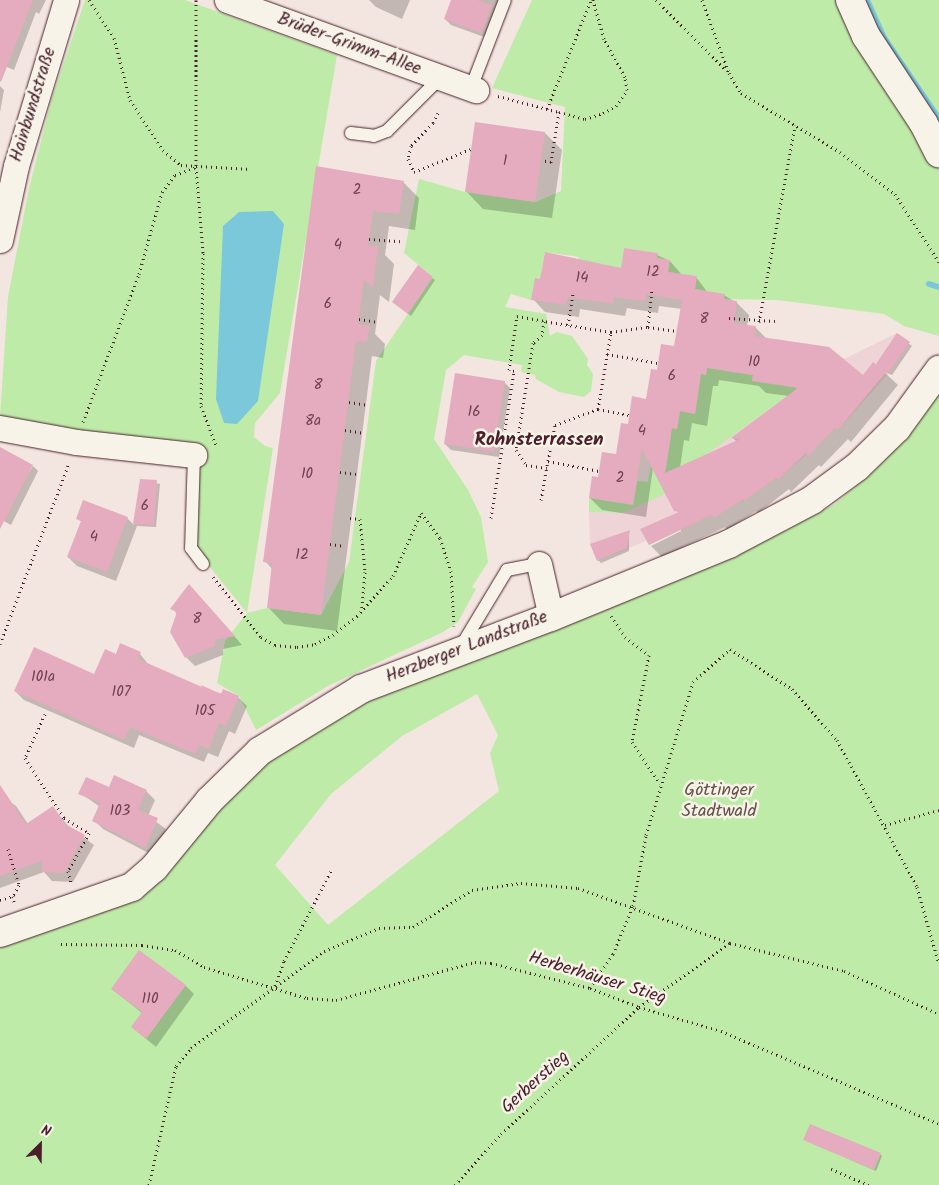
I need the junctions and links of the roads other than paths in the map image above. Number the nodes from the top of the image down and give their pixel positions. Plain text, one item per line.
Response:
1 (66, 0) edge
2 (227, 0) edge
3 (505, 0) edge
4 (850, 0) edge
5 (440, 78) junction
6 (473, 89) joint
7 (351, 133) dead end
8 (939, 153) edge
9 (8, 164) edge
10 (0, 240) edge
11 (939, 370) edge
12 (0, 428) edge
13 (194, 455) joint
14 (203, 564) road end
15 (539, 564) joint
16 (551, 617) junction
17 (458, 651) junction
18 (0, 933) edge

1 - 9 street, Hainbundstraße
2 - 5 street, Brüder-Grimm-Allee
3 - 6 lane
4 - 8 street
5 - 6 street, Brüder-Grimm-Allee
5 - 7 lane
9 - 10 street, Hainbundstraße
11 - 16 street, Herzberger Landstraße
12 - 13 street
13 - 14 lane
15 - 16 street
15 - 17 lane
16 - 17 street, Herzberger Landstraße
17 - 18 street, Herzberger Landstraße

